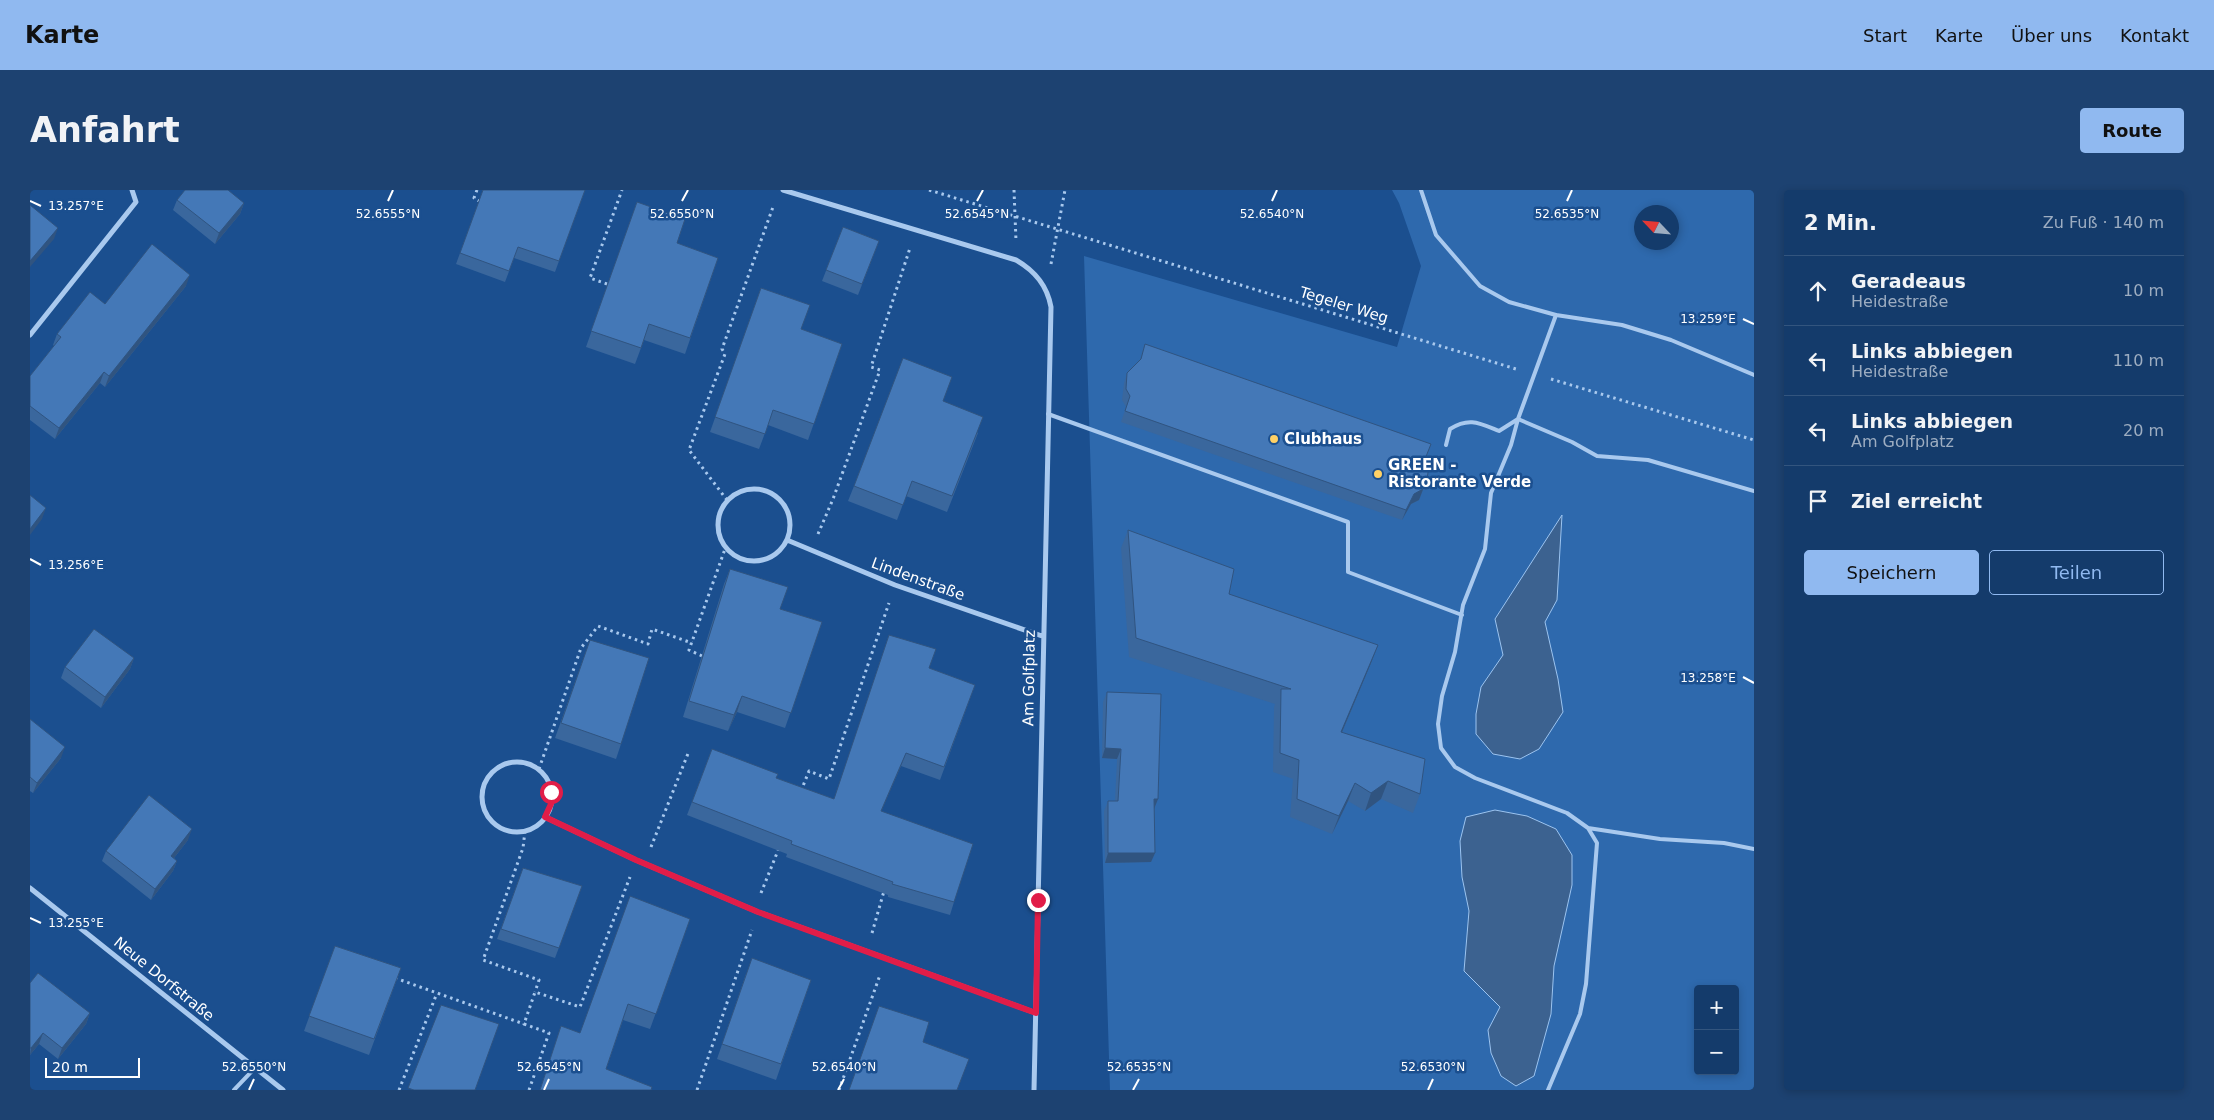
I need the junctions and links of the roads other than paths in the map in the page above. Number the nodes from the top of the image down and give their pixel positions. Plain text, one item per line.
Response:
1 (132, 190) edge
2 (783, 190) edge
3 (1421, 190) edge
4 (1556, 315) junction
5 (30, 335) edge
6 (1754, 375) edge
7 (1048, 414) junction
8 (1518, 419) junction
9 (1446, 445) dead end
10 (1754, 491) edge
11 (787, 540) junction
12 (1462, 615) junction
13 (1042, 636) junction
14 (545, 817) junction
15 (1588, 828) junction
16 (1754, 849) edge
17 (30, 888) edge
18 (1036, 1013) junction
19 (255, 1068) junction
20 (234, 1090) edge
21 (283, 1090) edge
22 (1034, 1090) edge
23 (1548, 1090) edge

1 - 5 street
2 - 7 street, Am Golfplatz
3 - 4 lane
4 - 6 lane
4 - 8 lane
7 - 12 lane
7 - 13 street, Am Golfplatz
8 - 9 lane
8 - 10 lane
8 - 12 lane
11 - 11 street
11 - 13 street, Lindenstraße
12 - 15 lane
13 - 18 street, Am Golfplatz
14 - 14 street
14 - 18 street
15 - 16 lane
15 - 23 lane
17 - 19 street, Neue Dorfstraße
18 - 22 street, Am Golfplatz
19 - 20 lane
19 - 21 street, Neue Dorfstraße

